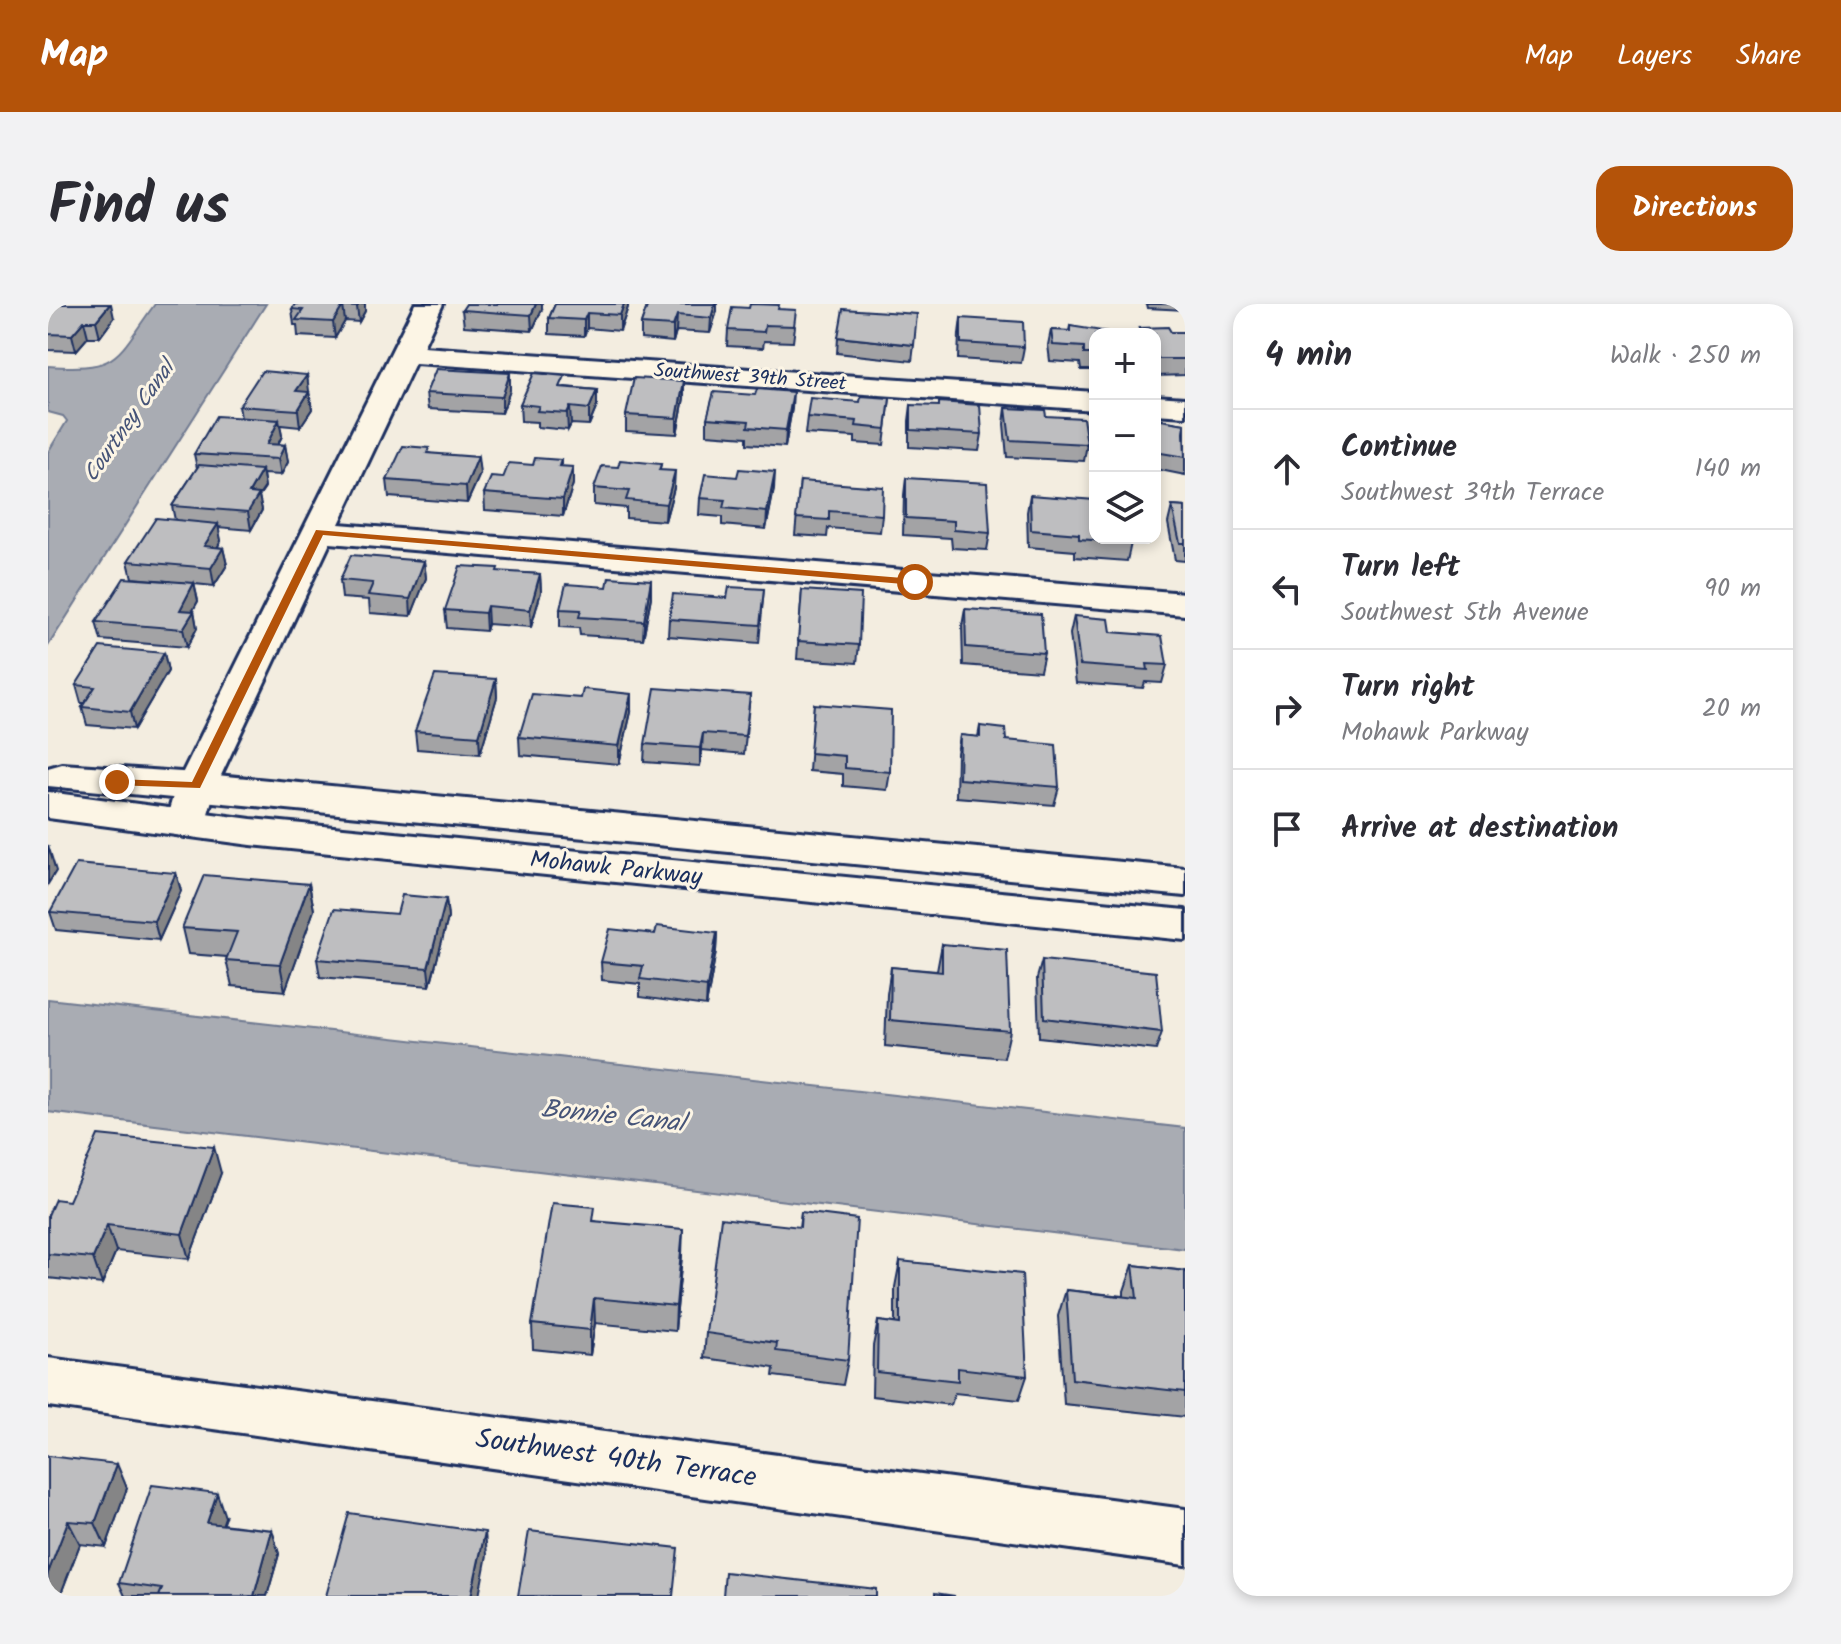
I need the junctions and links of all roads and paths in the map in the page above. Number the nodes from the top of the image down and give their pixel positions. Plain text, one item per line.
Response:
1 (429, 304) edge
2 (406, 354) junction
3 (1089, 401) edge
4 (1161, 405) edge
5 (1185, 407) edge
6 (319, 532) junction
7 (1185, 604) edge
8 (48, 776) edge
9 (110, 797) junction
10 (48, 805) edge
11 (190, 805) junction
12 (1185, 882) edge
13 (1185, 925) edge
14 (48, 1382) edge
15 (1185, 1537) edge

1 - 2 street
2 - 3 street, Southwest 39th Street
2 - 6 street
4 - 5 street
6 - 7 street
6 - 11 street
8 - 9 street, Mohawk Parkway
9 - 10 street, Mohawk Parkway
9 - 11 street, Mohawk Parkway
11 - 12 street, Mohawk Parkway
11 - 13 street, Mohawk Parkway
14 - 15 street, Southwest 40th Terrace

